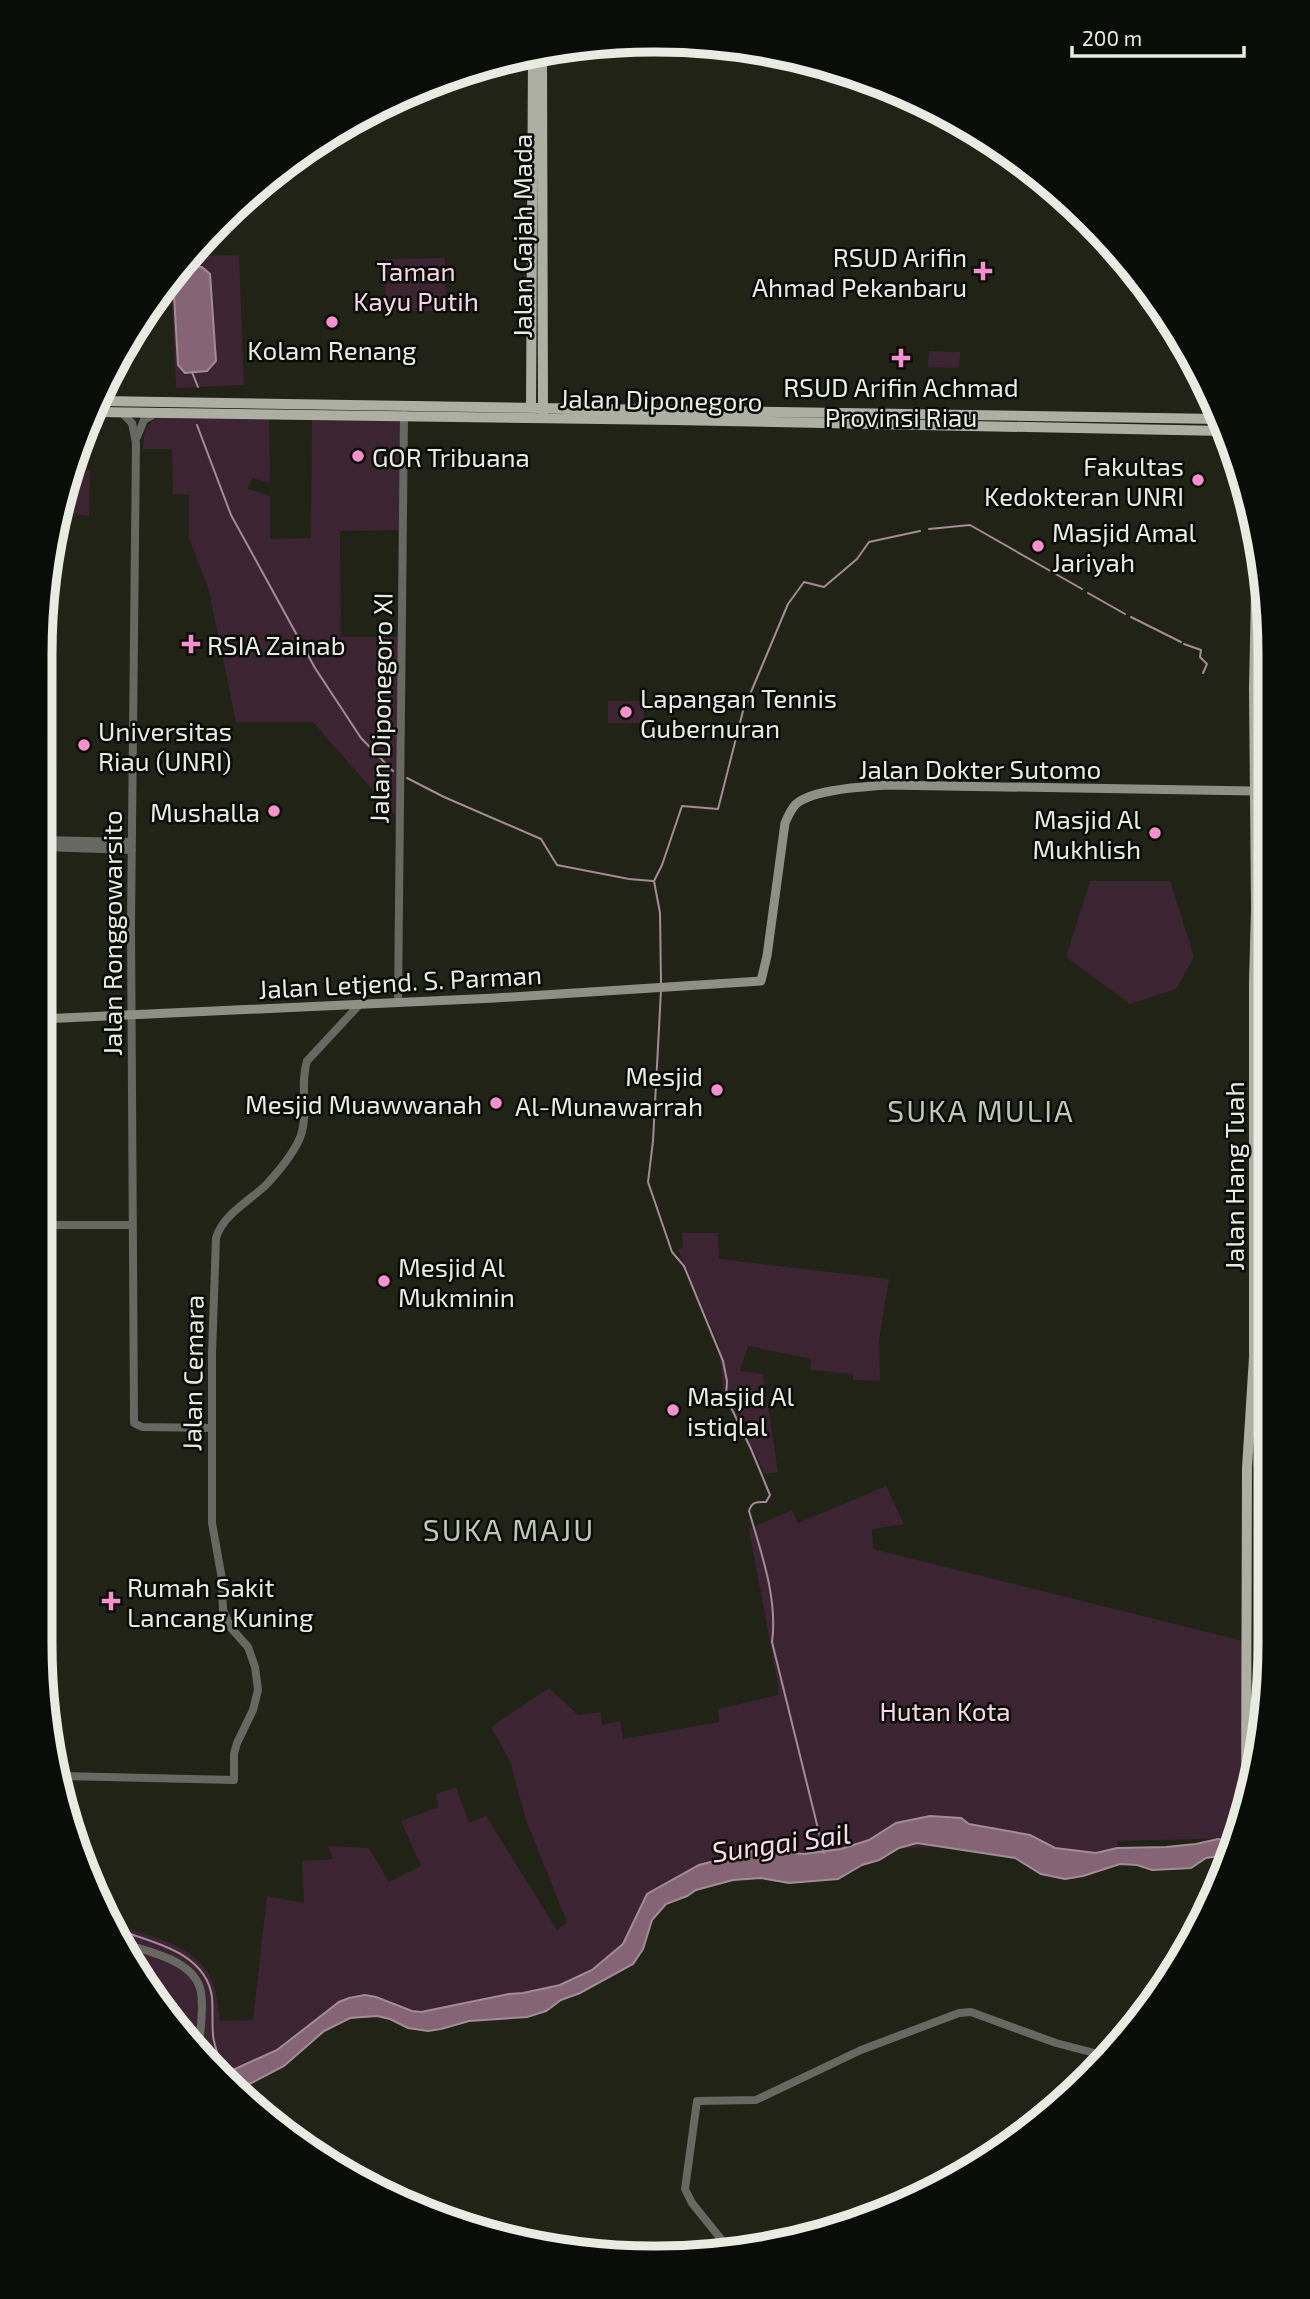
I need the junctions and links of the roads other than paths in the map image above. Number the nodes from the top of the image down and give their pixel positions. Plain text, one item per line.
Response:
1 (536, 64) edge
2 (537, 165) junction
3 (109, 401) edge
4 (332, 409) junction
5 (104, 412) edge
6 (119, 412) junction
7 (157, 412) junction
8 (531, 413) junction
9 (543, 413) junction
10 (404, 415) junction
11 (1210, 419) edge
12 (1215, 431) edge
13 (136, 443) junction
14 (1254, 599) edge
15 (1258, 790) edge
16 (1254, 791) junction
17 (52, 840) edge
18 (132, 846) junction
19 (52, 847) edge
20 (761, 981) joint
21 (398, 1002) junction
22 (360, 1004) junction
23 (132, 1014) junction
24 (52, 1018) edge
25 (1255, 1053) joint
26 (52, 1225) edge
27 (132, 1225) junction
28 (212, 1428) junction
29 (1247, 1756) edge
30 (67, 1776) edge
31 (134, 1947) edge
32 (200, 2039) edge
33 (1096, 2054) edge
34 (724, 2242) edge

1 - 2 main road, Jalan Gajah Mada
2 - 8 main road, Jalan Gajah Mada
2 - 9 main road, Jalan Gajah Mada
3 - 4 main road, Jalan Diponegoro
4 - 7 main road, Jalan Diponegoro
4 - 8 main road, Jalan Diponegoro
4 - 10 main road, Jalan Diponegoro
5 - 6 main road, Jalan Diponegoro
6 - 7 main road, Jalan Diponegoro
6 - 13 street, Jalan Ronggowarsito
7 - 13 street
8 - 9 main road, Jalan Diponegoro
8 - 10 main road, Jalan Diponegoro
9 - 11 main road, Jalan Diponegoro
9 - 12 main road, Jalan Diponegoro
10 - 21 street, Jalan Diponegoro XI
13 - 18 street, Jalan Ronggowarsito
14 - 16 main road, Jalan Hang Tuah
15 - 16 main road, Jalan Dokter Sutomo
16 - 20 main road, Jalan Dokter Sutomo
16 - 25 main road, Jalan Hang Tuah
17 - 18 street
18 - 19 street
18 - 23 street, Jalan Ronggowarsito
20 - 21 main road, Jalan Letjend. S. Parman
21 - 22 main road, Jalan Letjend. S. Parman
22 - 23 main road, Jalan Letjend. S. Parman
22 - 28 street, Jalan Cemara
23 - 24 main road, Jalan Letjend. S. Parman
23 - 27 street, Jalan Ronggowarsito
25 - 29 main road, Jalan Hang Tuah
26 - 27 street
27 - 28 street, Jalan Ronggowarsito
28 - 30 street, Jalan Cemara
31 - 32 street
33 - 34 street

